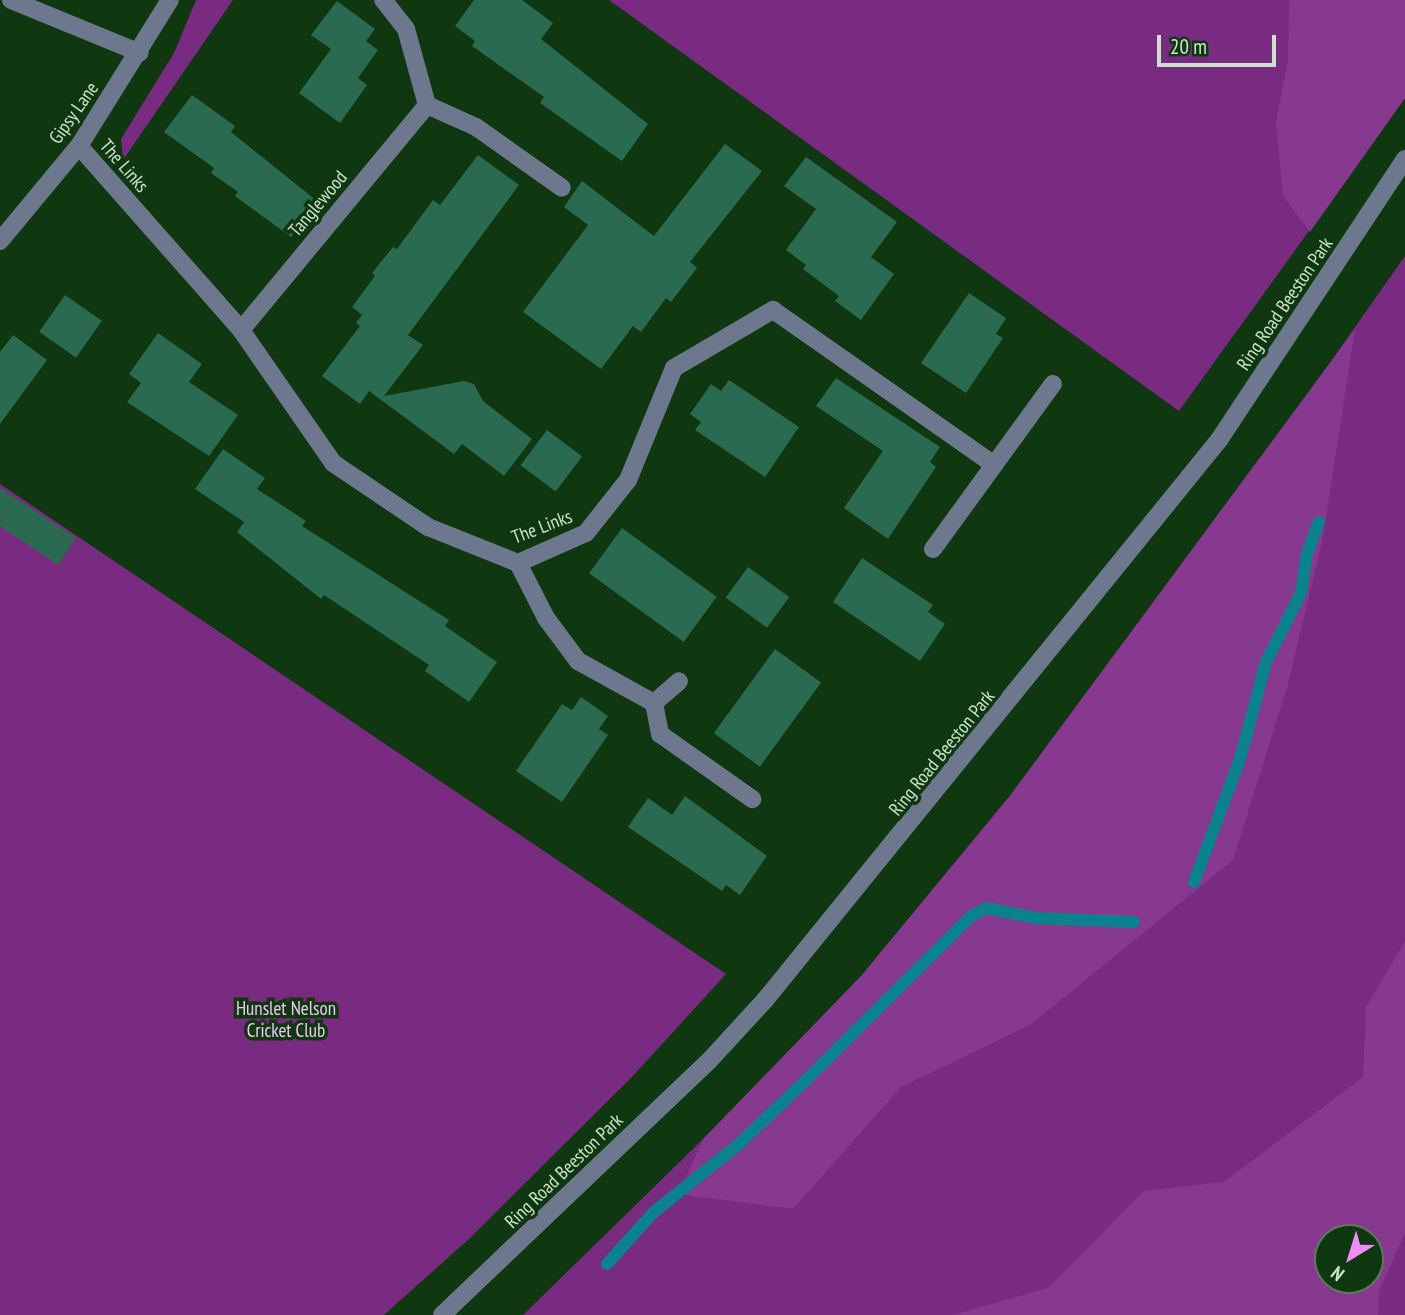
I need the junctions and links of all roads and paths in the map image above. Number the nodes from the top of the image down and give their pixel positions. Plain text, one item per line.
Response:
1 (11, 0) edge
2 (170, 0) edge
3 (383, 0) edge
4 (140, 53) junction
5 (427, 105) junction
6 (79, 146) junction
7 (1405, 159) edge
8 (562, 188) dead end
9 (0, 241) edge
10 (241, 330) junction
11 (1053, 384) dead end
12 (994, 465) junction
13 (933, 549) dead end
14 (518, 563) junction
15 (679, 681) dead end
16 (654, 703) junction
17 (752, 799) dead end
18 (442, 1315) edge

1 - 4 street
2 - 4 street, Gipsy Lane
3 - 5 street
4 - 6 street, Gipsy Lane
5 - 8 street
5 - 10 street, Tanglewood
6 - 9 street, Gipsy Lane
6 - 10 street, The Links
7 - 18 street, Ring Road Beeston Park
10 - 14 street, The Links
11 - 12 street
12 - 13 street
12 - 14 street, The Links
14 - 16 street
15 - 16 street
16 - 17 street

